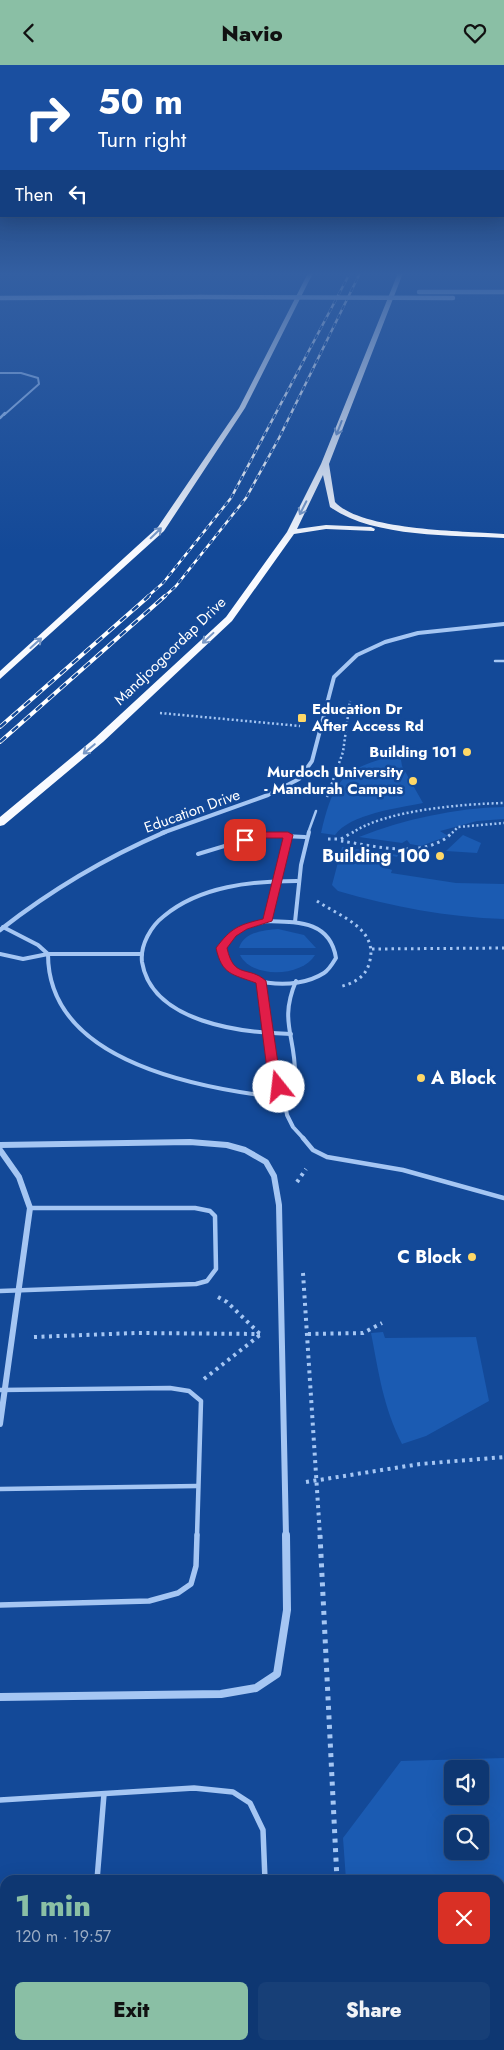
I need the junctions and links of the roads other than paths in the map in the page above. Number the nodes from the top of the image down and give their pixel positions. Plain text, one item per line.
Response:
1 (263, 366) edge
2 (364, 366) edge
3 (0, 373) edge
4 (0, 418) edge
5 (325, 464) junction
6 (291, 532) junction
7 (504, 537) edge
8 (504, 624) edge
9 (495, 661) dead end
10 (504, 661) edge
11 (0, 676) edge
12 (316, 811) dead end
13 (0, 823) edge
14 (288, 835) junction
15 (305, 837) junction
16 (198, 854) dead end
17 (278, 881) junction
18 (297, 881) junction
19 (267, 921) junction
20 (295, 922) junction
21 (2, 928) edge
22 (0, 954) edge
23 (48, 954) junction
24 (142, 954) junction
25 (261, 981) junction
26 (296, 981) junction
27 (269, 1034) junction
28 (291, 1034) junction
29 (284, 1098) junction
30 (0, 1145) edge
31 (0, 1150) edge
32 (504, 1198) edge
33 (30, 1208) junction
34 (0, 1291) edge
35 (18, 1291) junction
36 (2, 1390) edge
37 (0, 1423) edge
38 (197, 1486) junction
39 (0, 1489) edge
40 (0, 1605) edge
41 (0, 1697) edge
42 (104, 1794) junction
43 (0, 1800) edge
44 (97, 1875) edge
45 (265, 1875) edge

11 -> 1 highway
2 -> 5 highway, Mandjoogoordap Drive
3 - 4 street
5 -> 6 highway, Mandjoogoordap Drive
5 - 7 highway
6 - 7 highway
6 -> 13 highway, Mandjoogoordap Drive
8 - 21 street, Education Drive
9 - 10 lane
12 - 15 lane
14 - 15 lane
14 - 16 lane
14 - 17 lane
15 - 18 lane
17 - 18 lane
17 - 19 lane
17 - 24 lane
18 - 20 lane
19 - 20 lane
19 - 25 lane
20 - 26 lane
21 - 23 lane
22 - 23 lane
23 - 24 lane
23 - 29 lane
24 - 27 lane
25 - 26 lane
25 - 27 lane
26 - 28 lane
27 - 28 lane
27 - 29 lane
28 - 29 lane
29 - 32 lane
30 - 41 street
31 - 33 street
33 - 35 street
33 - 35 lane
34 - 35 lane
35 - 36 street
36 - 37 street
36 - 38 lane
38 - 39 lane
38 - 40 lane
42 - 43 lane
42 - 44 lane
42 - 45 lane

